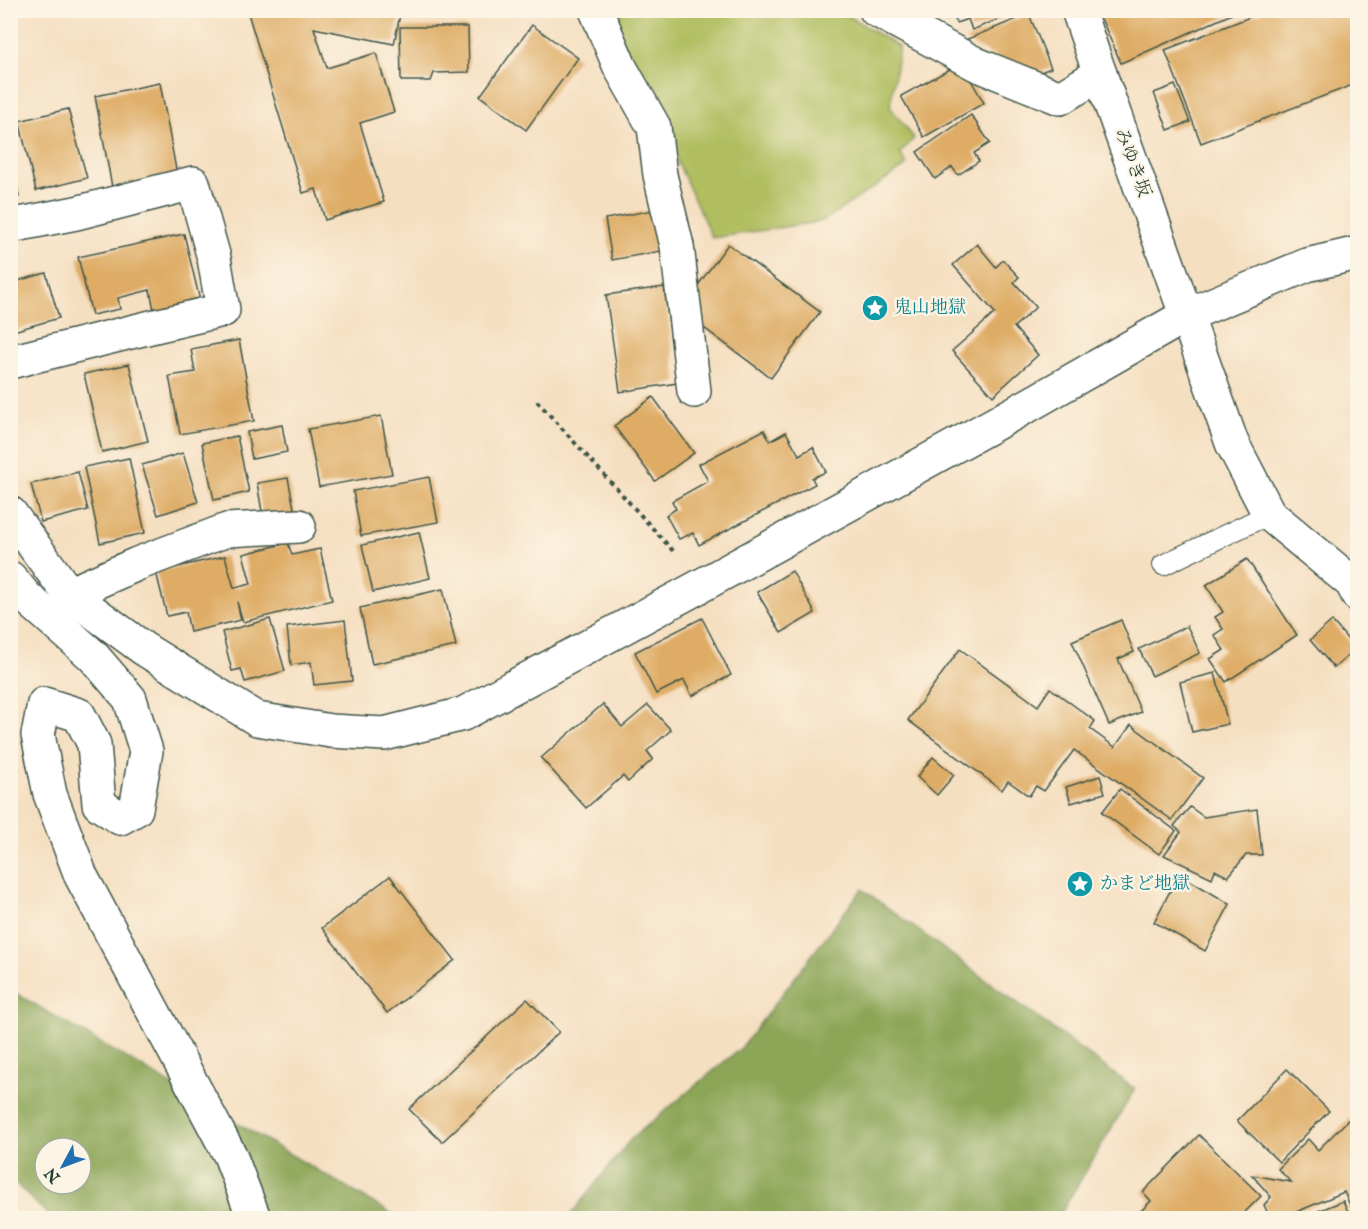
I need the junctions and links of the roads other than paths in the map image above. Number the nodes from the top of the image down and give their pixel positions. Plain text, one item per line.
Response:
1 (596, 10) edge
2 (876, 10) edge
3 (1078, 10) edge
4 (1100, 74) junction
5 (10, 226) edge
6 (1358, 253) edge
7 (1187, 315) junction
8 (10, 362) edge
9 (694, 391) dead end
10 (10, 513) edge
11 (1269, 514) junction
12 (299, 526) dead end
13 (1163, 565) dead end
14 (10, 578) edge
15 (69, 594) junction
16 (1358, 595) edge
17 (254, 1218) edge

1 - 9 street
2 - 4 street
3 - 4 street, みゆき坂
4 - 7 street, みゆき坂
5 - 8 street
6 - 7 street
7 - 11 street, みゆき坂
7 - 15 street
10 - 15 street
11 - 13 lane
11 - 16 street
12 - 15 street
14 - 17 street

